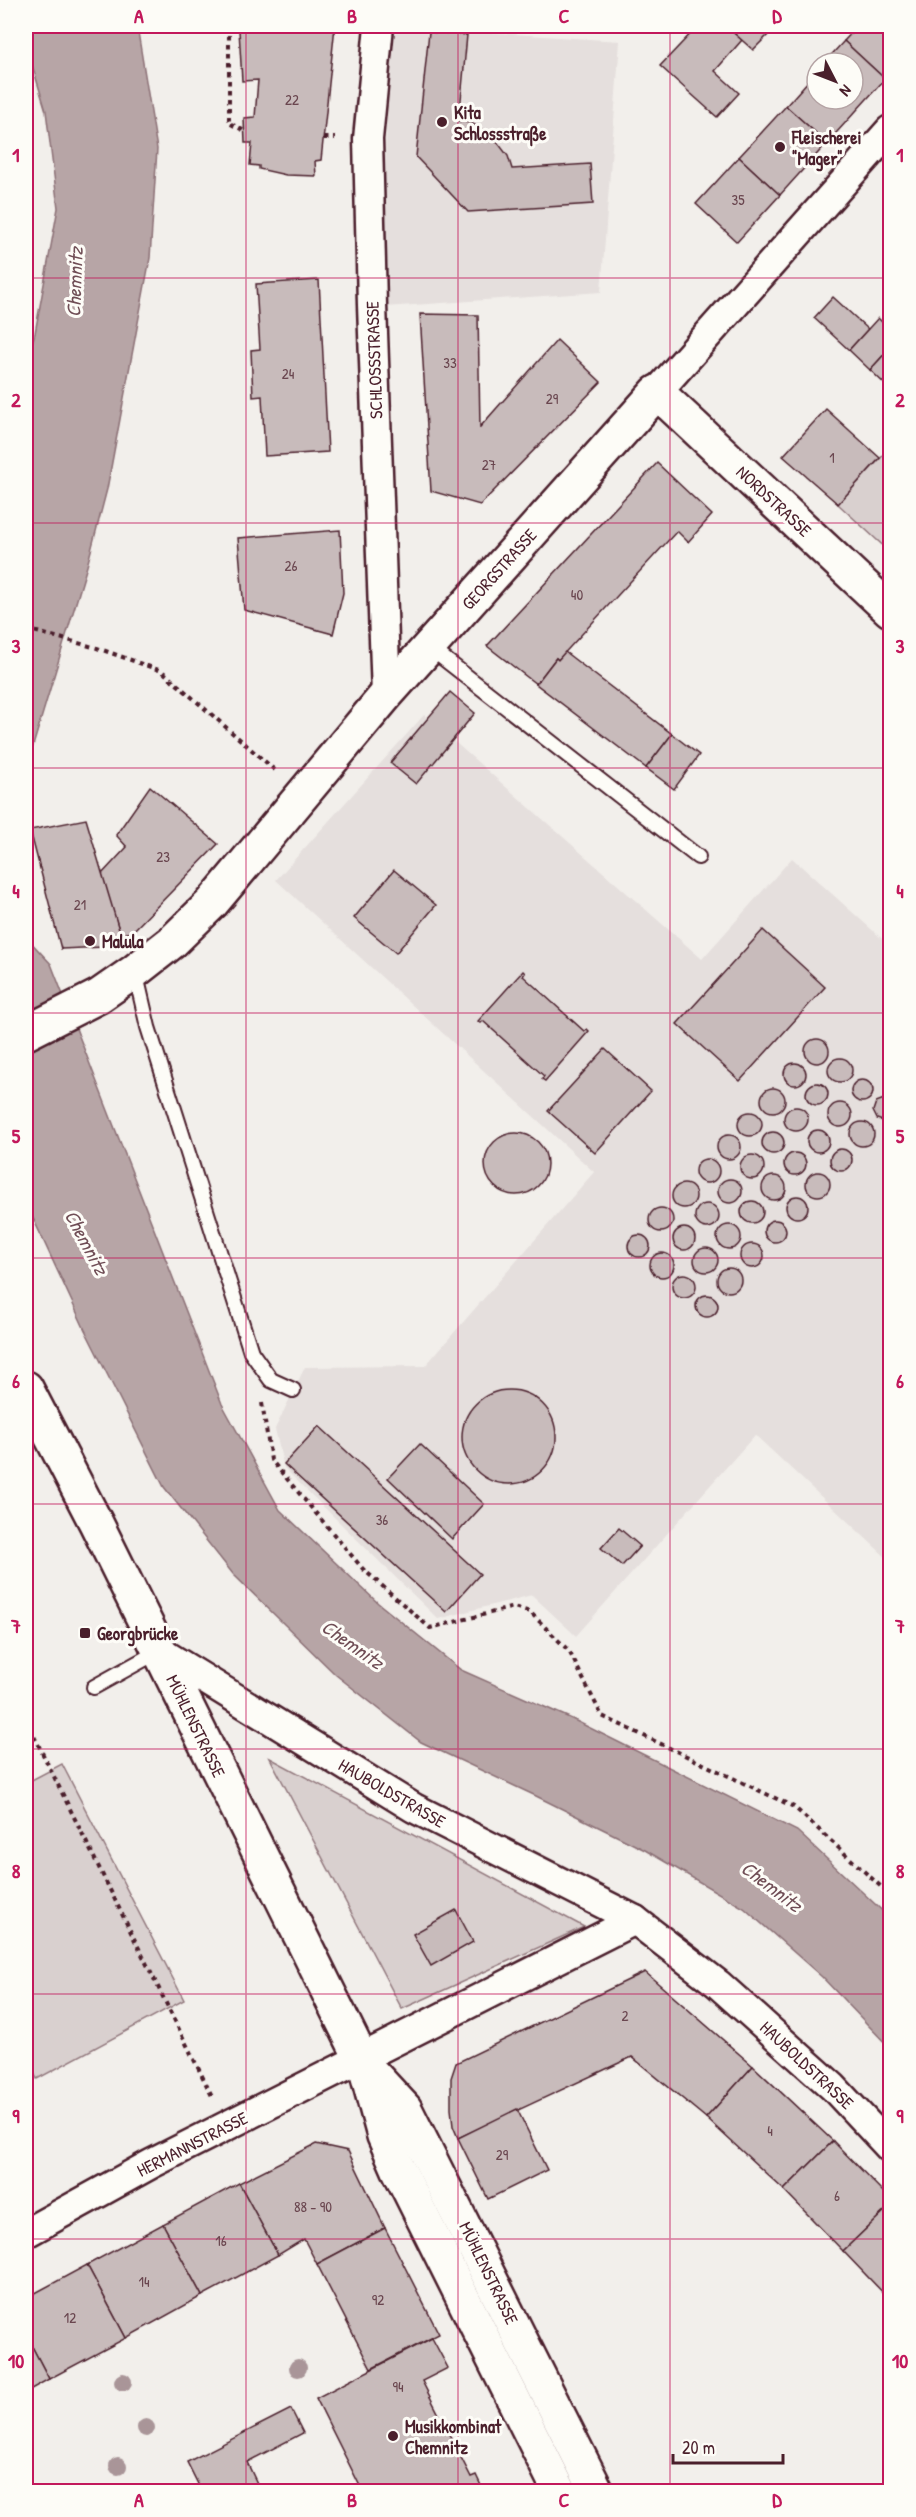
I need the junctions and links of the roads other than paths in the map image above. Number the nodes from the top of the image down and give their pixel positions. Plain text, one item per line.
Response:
1 (379, 26) edge
2 (891, 130) edge
3 (657, 392) junction
4 (891, 610) edge
5 (429, 647) junction
6 (386, 695) junction
7 (698, 857) dead end
8 (135, 971) junction
9 (26, 1033) edge
10 (26, 1388) edge
11 (293, 1390) dead end
12 (159, 1651) junction
13 (94, 1687) dead end
14 (634, 1920) junction
15 (362, 2062) junction
16 (891, 2148) edge
17 (26, 2233) edge
18 (560, 2492) edge
19 (597, 2492) edge

1 - 6 street, SCHLOSSSTRASSE
2 - 3 street, GEORGSTRASSE
3 - 4 main road, NORDSTRASSE
3 - 5 main road, GEORGSTRASSE
5 - 6 main road, GEORGSTRASSE
5 - 7 lane
6 - 8 main road, GEORGSTRASSE
8 - 9 main road, GEORGSTRASSE
8 - 11 lane
10 - 12 main road, MÜHLENSTRASSE
12 - 13 lane
12 - 14 street, HAUBOLDSTRASSE
12 - 15 main road, MÜHLENSTRASSE
14 - 15 street
14 - 16 street, HAUBOLDSTRASSE
15 - 17 street, HERMANNSTRASSE
15 - 18 main road, MÜHLENSTRASSE
15 - 19 main road, MÜHLENSTRASSE

